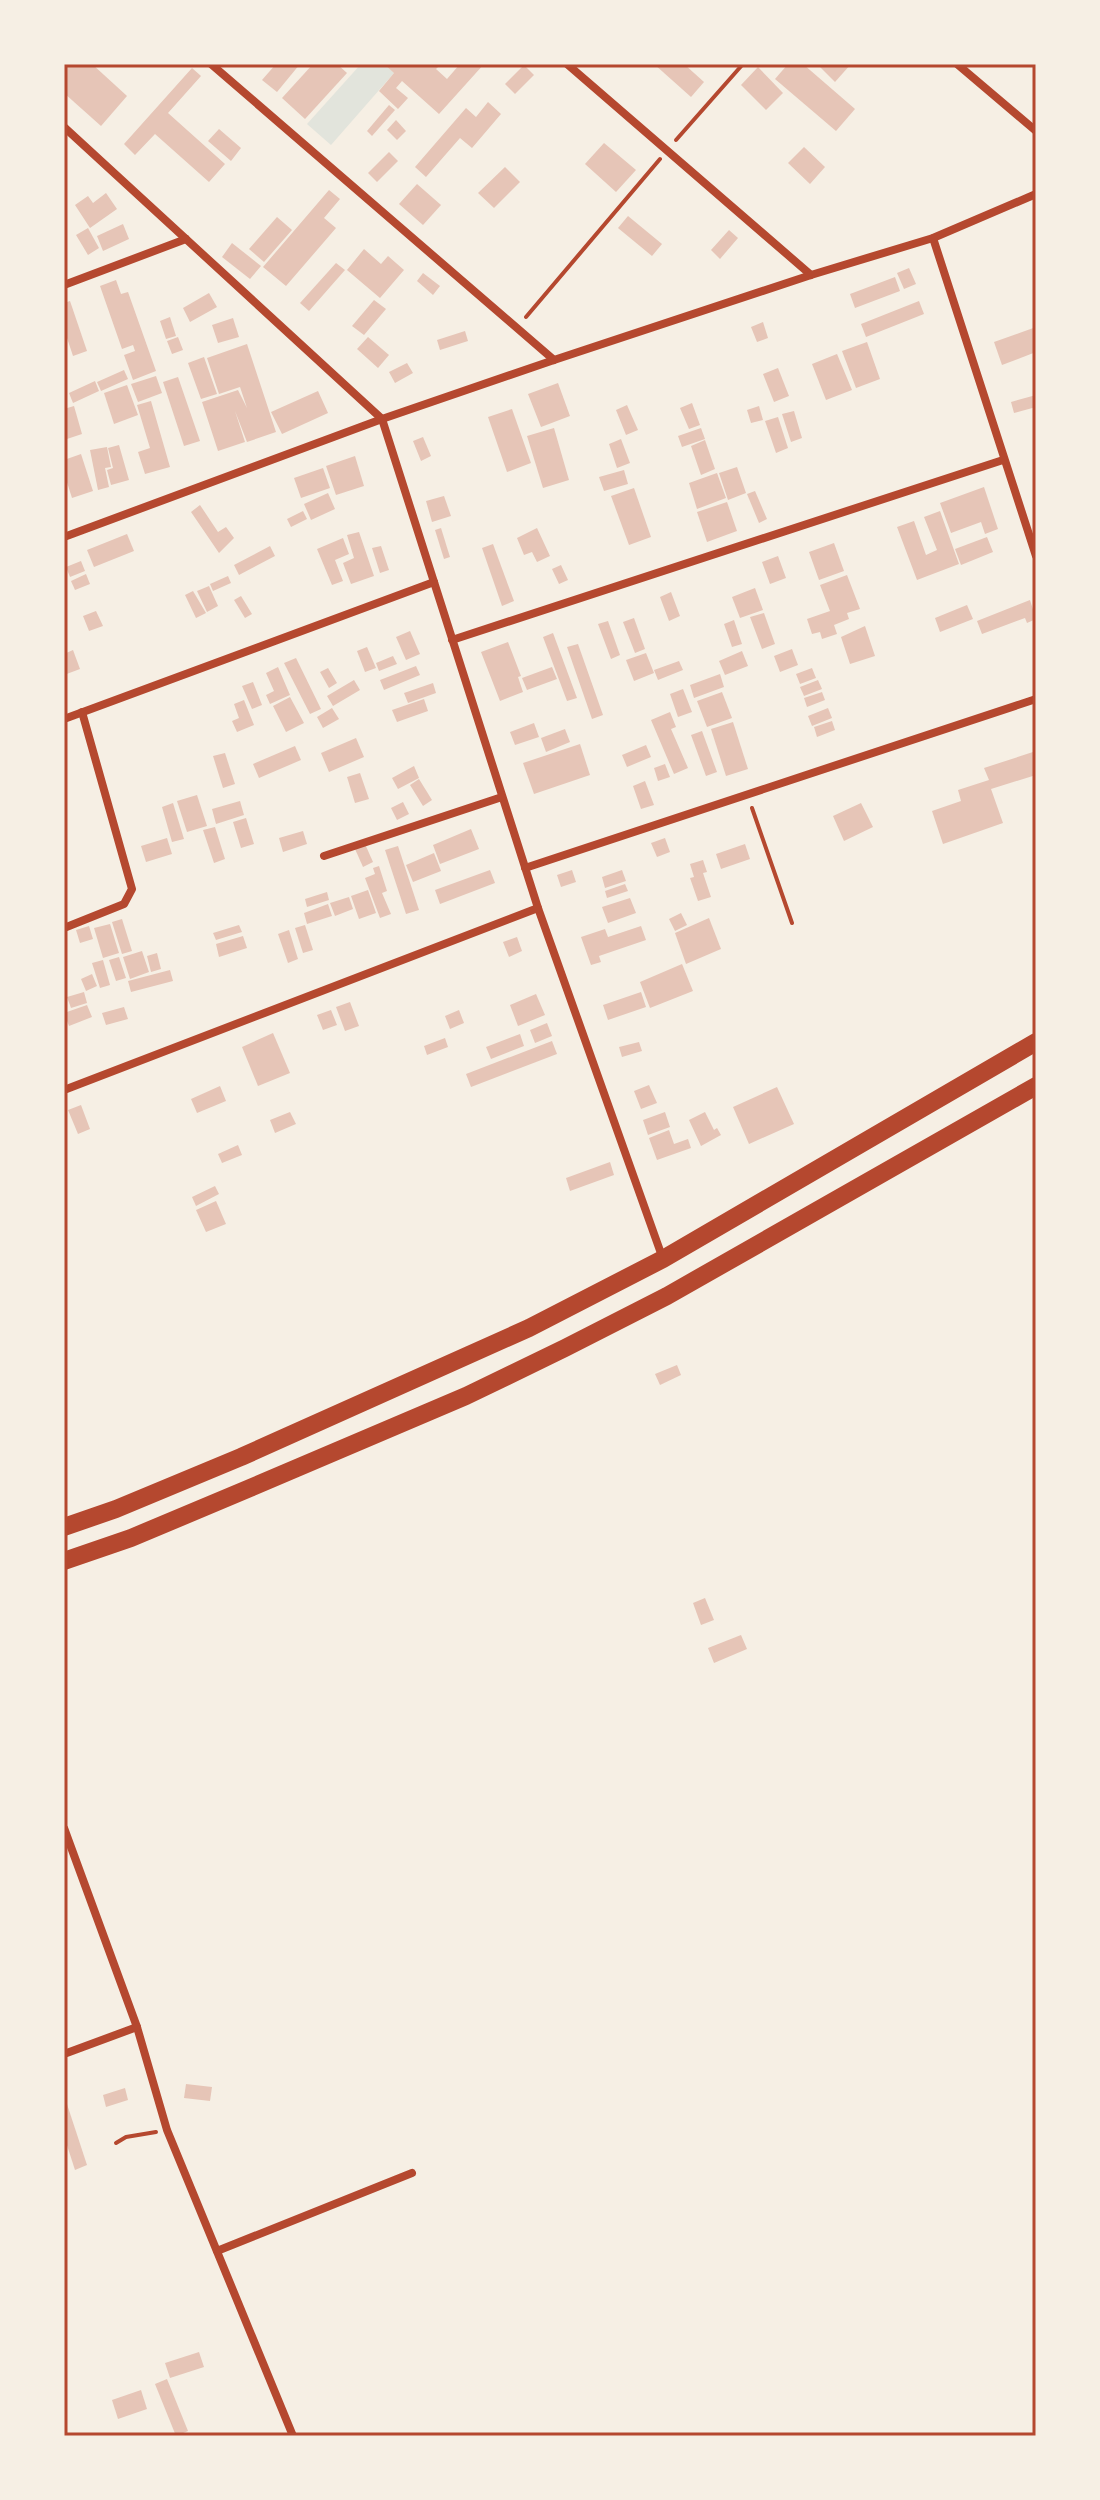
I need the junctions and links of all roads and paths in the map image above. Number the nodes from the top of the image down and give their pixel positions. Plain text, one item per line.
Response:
1 (211, 64) edge
2 (567, 64) edge
3 (743, 64) edge
4 (957, 64) edge
5 (64, 127) edge
6 (1036, 131) edge
7 (667, 150) junction
8 (1036, 194) edge
9 (933, 238) junction
10 (186, 239) junction
11 (811, 275) junction
12 (64, 285) edge
13 (516, 328) junction
14 (554, 360) junction
15 (382, 419) junction
16 (1003, 460) junction
17 (64, 537) edge
18 (1036, 556) edge
19 (434, 582) junction
20 (452, 640) junction
21 (1036, 699) edge
22 (82, 712) junction
23 (64, 719) edge
24 (747, 794) junction
25 (502, 797) junction
26 (324, 856) dead end
27 (525, 868) junction
28 (538, 908) junction
29 (792, 923) dead end
30 (64, 928) edge
31 (1036, 1042) edge
32 (1036, 1086) edge
33 (64, 1090) edge
34 (663, 1259) junction
35 (64, 1527) edge
36 (64, 1561) edge
37 (64, 1828) edge
38 (137, 2027) junction
39 (64, 2054) edge
40 (140, 2135) dead end
41 (116, 2143) dead end
42 (412, 2173) dead end
43 (217, 2251) junction
44 (293, 2436) edge

1 - 13 street
2 - 7 street
3 - 7 path
4 - 6 street
5 - 10 street
7 - 11 street
7 - 13 path
8 - 9 street
9 - 11 street
9 - 16 street
10 - 12 street
10 - 15 street
11 - 14 street
13 - 14 street
14 - 15 street
15 - 17 street
15 - 19 street
16 - 18 street
16 - 20 street
19 - 20 street
19 - 22 street
20 - 25 street
21 - 24 street
22 - 23 street
22 - 30 street
24 - 27 street
24 - 29 path
25 - 26 street
25 - 27 street
27 - 28 street
28 - 33 street
28 - 34 street
31 - 34 main road
32 - 36 main road
34 - 35 main road
37 - 38 street
38 - 39 street
38 - 43 street
40 - 41 path
42 - 43 street
43 - 44 street

